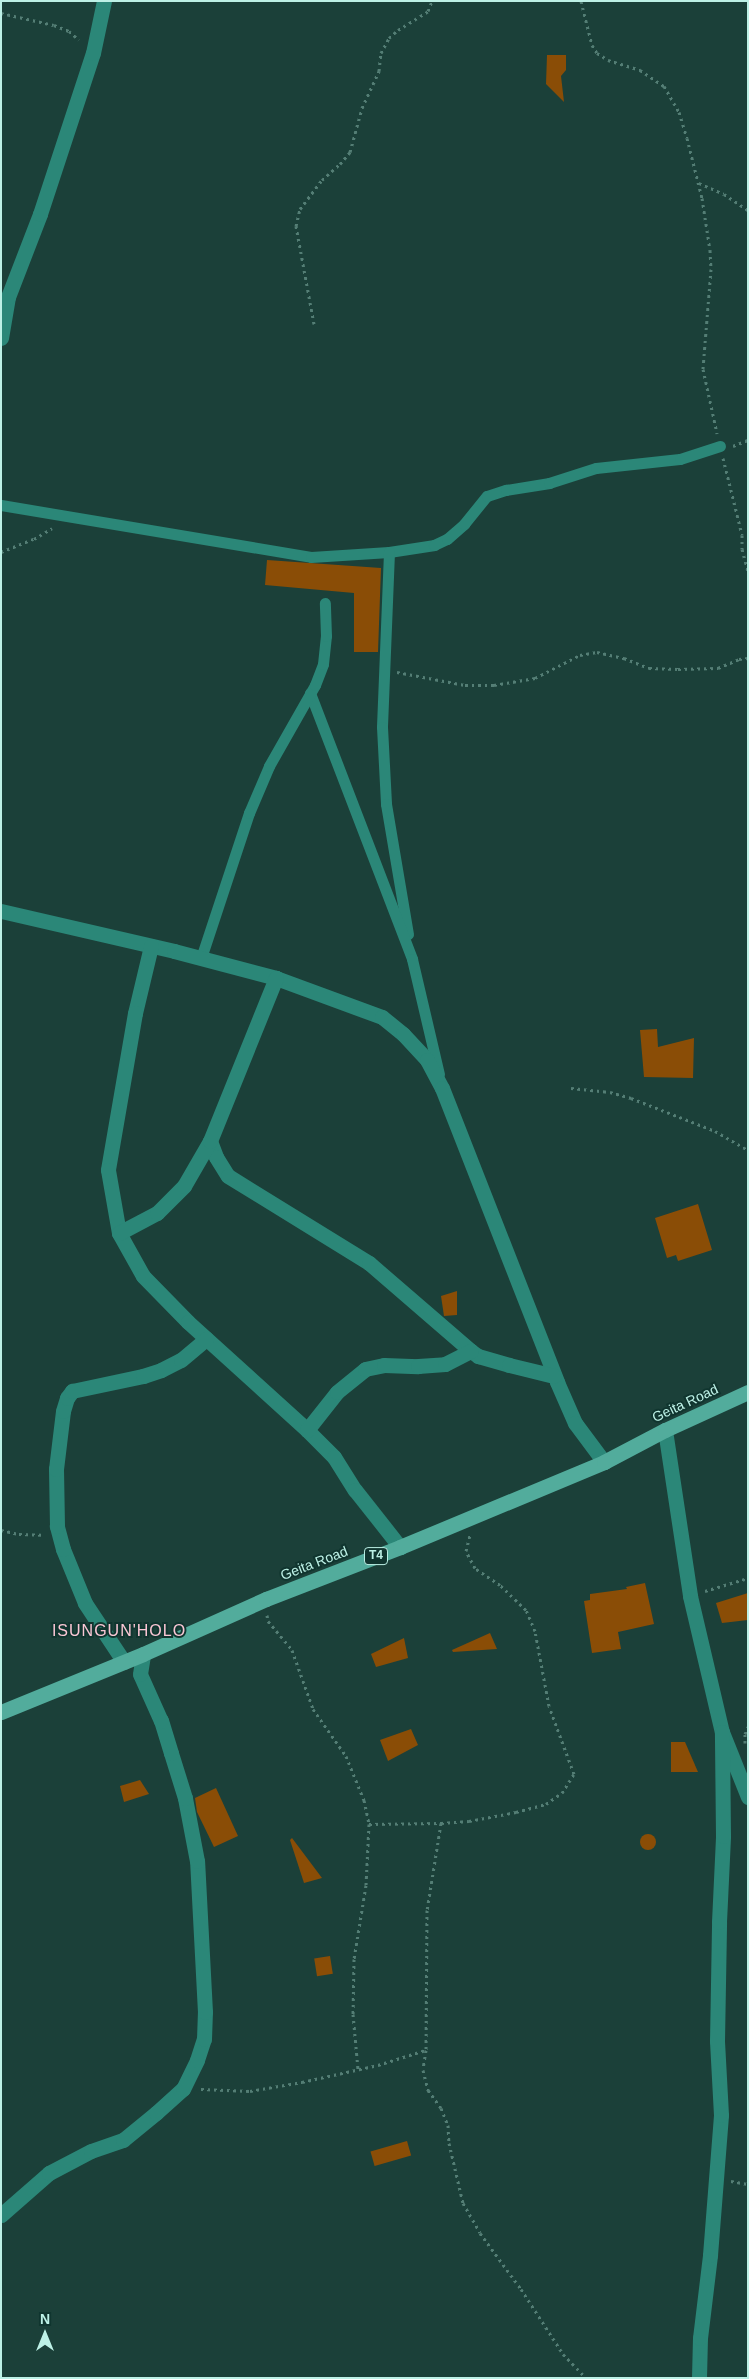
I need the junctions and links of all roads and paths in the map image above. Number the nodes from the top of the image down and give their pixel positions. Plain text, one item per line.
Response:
1 (104, 1) edge
2 (432, 1) edge
3 (581, 1) edge
4 (1, 13) edge
5 (93, 54) junction
6 (698, 182) junction
7 (748, 210) edge
8 (314, 324) dead end
9 (1, 338) edge
10 (720, 446) junction
11 (1, 505) edge
12 (70, 516) junction
13 (1, 552) edge
14 (389, 552) junction
15 (748, 572) edge
16 (325, 603) dead end
17 (748, 658) edge
18 (384, 670) junction
19 (310, 693) junction
20 (1, 911) edge
21 (151, 946) junction
22 (201, 958) junction
23 (412, 959) junction
24 (276, 978) junction
25 (442, 1088) junction
26 (571, 1088) dead end
27 (210, 1140) junction
28 (748, 1150) edge
29 (119, 1233) junction
30 (206, 1339) junction
31 (471, 1351) junction
32 (554, 1376) junction
33 (748, 1392) edge
34 (307, 1430) junction
35 (665, 1430) junction
36 (604, 1462) junction
37 (474, 1516) junction
38 (1, 1530) edge
39 (59, 1534) junction
40 (400, 1547) junction
41 (748, 1578) edge
42 (690, 1596) junction
43 (266, 1599) junction
44 (144, 1654) junction
45 (124, 1662) junction
46 (1, 1712) edge
47 (722, 1732) junction
48 (748, 1797) edge
49 (441, 1823) junction
50 (369, 1824) junction
51 (426, 2050) junction
52 (358, 2069) junction
53 (183, 2088) junction
54 (1, 2215) edge
55 (586, 2378) edge
56 (699, 2378) edge

1 - 5 street
2 - 8 path
3 - 6 path
4 - 5 path
5 - 9 street
6 - 7 path
6 - 10 path
10 - 14 lane
10 - 15 path
11 - 12 lane
12 - 13 path
12 - 14 lane
14 - 18 lane
16 - 19 lane
17 - 18 path
18 - 23 lane
19 - 22 lane
19 - 23 lane
20 - 21 street
21 - 22 street
21 - 29 street
22 - 24 street
23 - 25 lane
24 - 25 street
24 - 27 street
25 - 32 street
26 - 28 path
27 - 29 street
27 - 31 street
29 - 30 street
30 - 34 street
30 - 39 street
31 - 32 street
31 - 34 street
32 - 36 street
33 - 35 highway, Geita Road / T4
34 - 40 street
35 - 36 highway, Geita Road / T4
35 - 42 street
36 - 37 highway, Geita Road / T4
37 - 40 highway, Geita Road / T4
37 - 49 path
38 - 39 path
39 - 45 street
40 - 43 highway, Geita Road / T4
41 - 42 path
42 - 47 street
43 - 44 highway, Geita Road / T4
43 - 50 path
44 - 45 highway, Geita Road / T4
44 - 53 street
45 - 46 highway, Geita Road / T4
47 - 48 street
47 - 56 street
49 - 50 path
49 - 51 path
50 - 52 path
51 - 52 path
51 - 55 path
52 - 53 path
53 - 54 street

